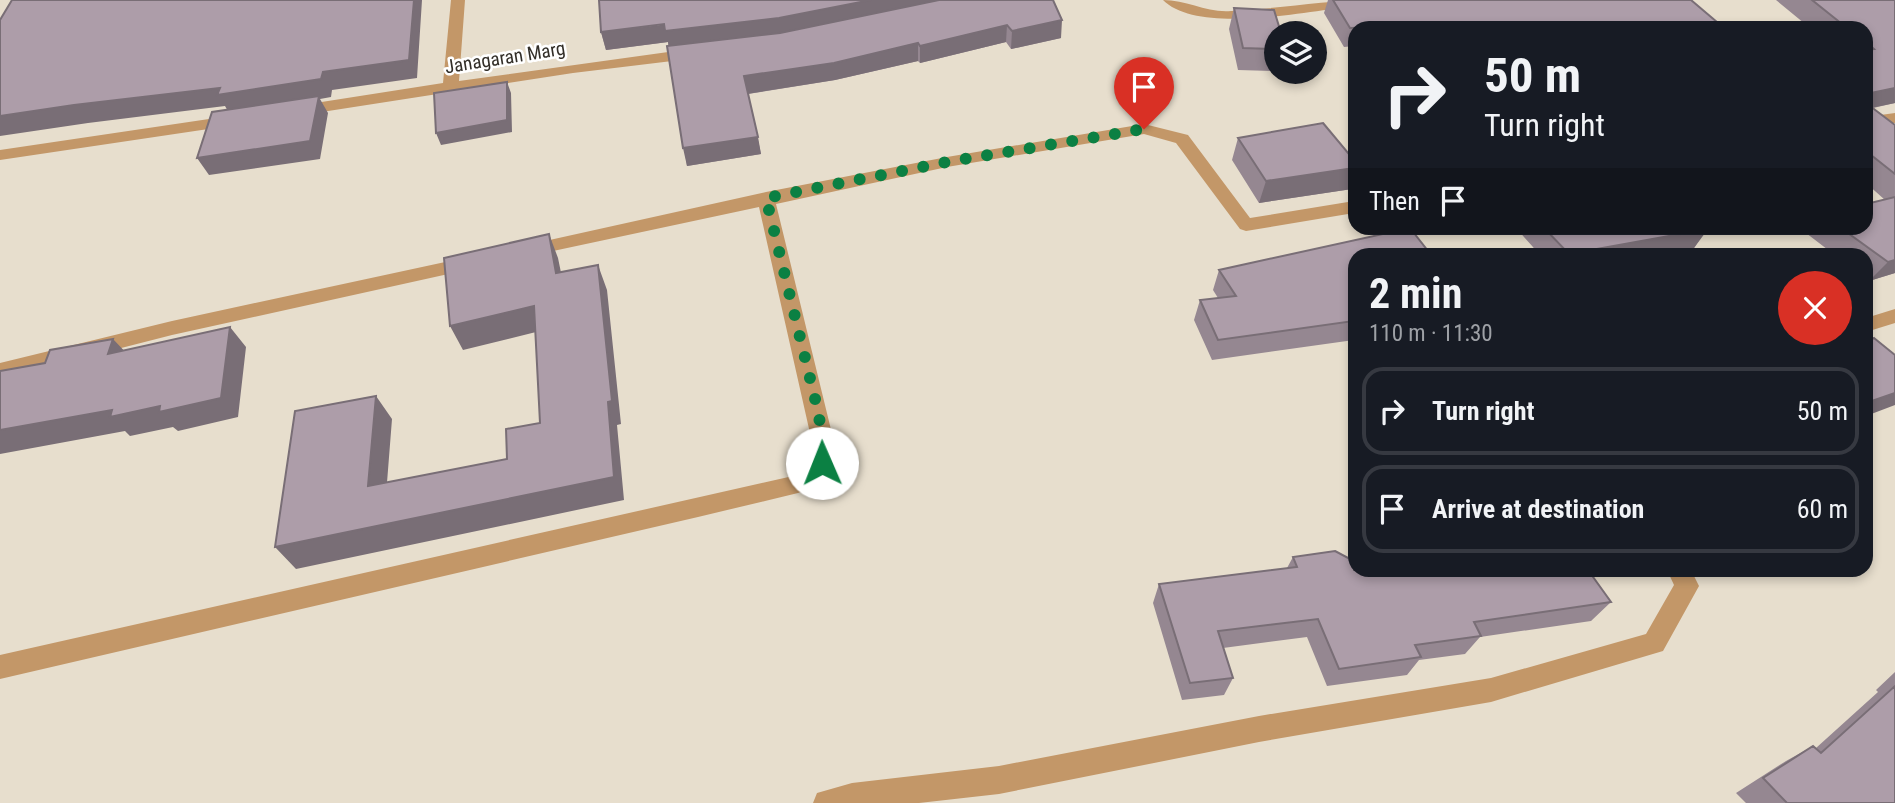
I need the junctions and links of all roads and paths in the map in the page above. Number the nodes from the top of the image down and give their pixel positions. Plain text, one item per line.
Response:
1 (458, 0) edge
2 (1170, 0) edge
3 (1365, 0) edge
4 (717, 51) edge
5 (451, 87) junction
6 (286, 112) edge
7 (258, 116) edge
8 (1895, 118) edge
9 (1873, 121) edge
10 (0, 155) edge
11 (766, 198) junction
12 (1348, 208) edge
13 (1895, 316) edge
14 (1873, 322) edge
15 (0, 371) edge
16 (1682, 577) edge
17 (0, 667) edge
18 (827, 803) edge

1 - 5 street
2 - 3 street
4 - 5 street, Janagaran Marg
5 - 6 street, Janagaran Marg
7 - 10 street
8 - 9 street
11 - 12 street
11 - 15 street
11 - 17 street
13 - 14 street
16 - 18 street

